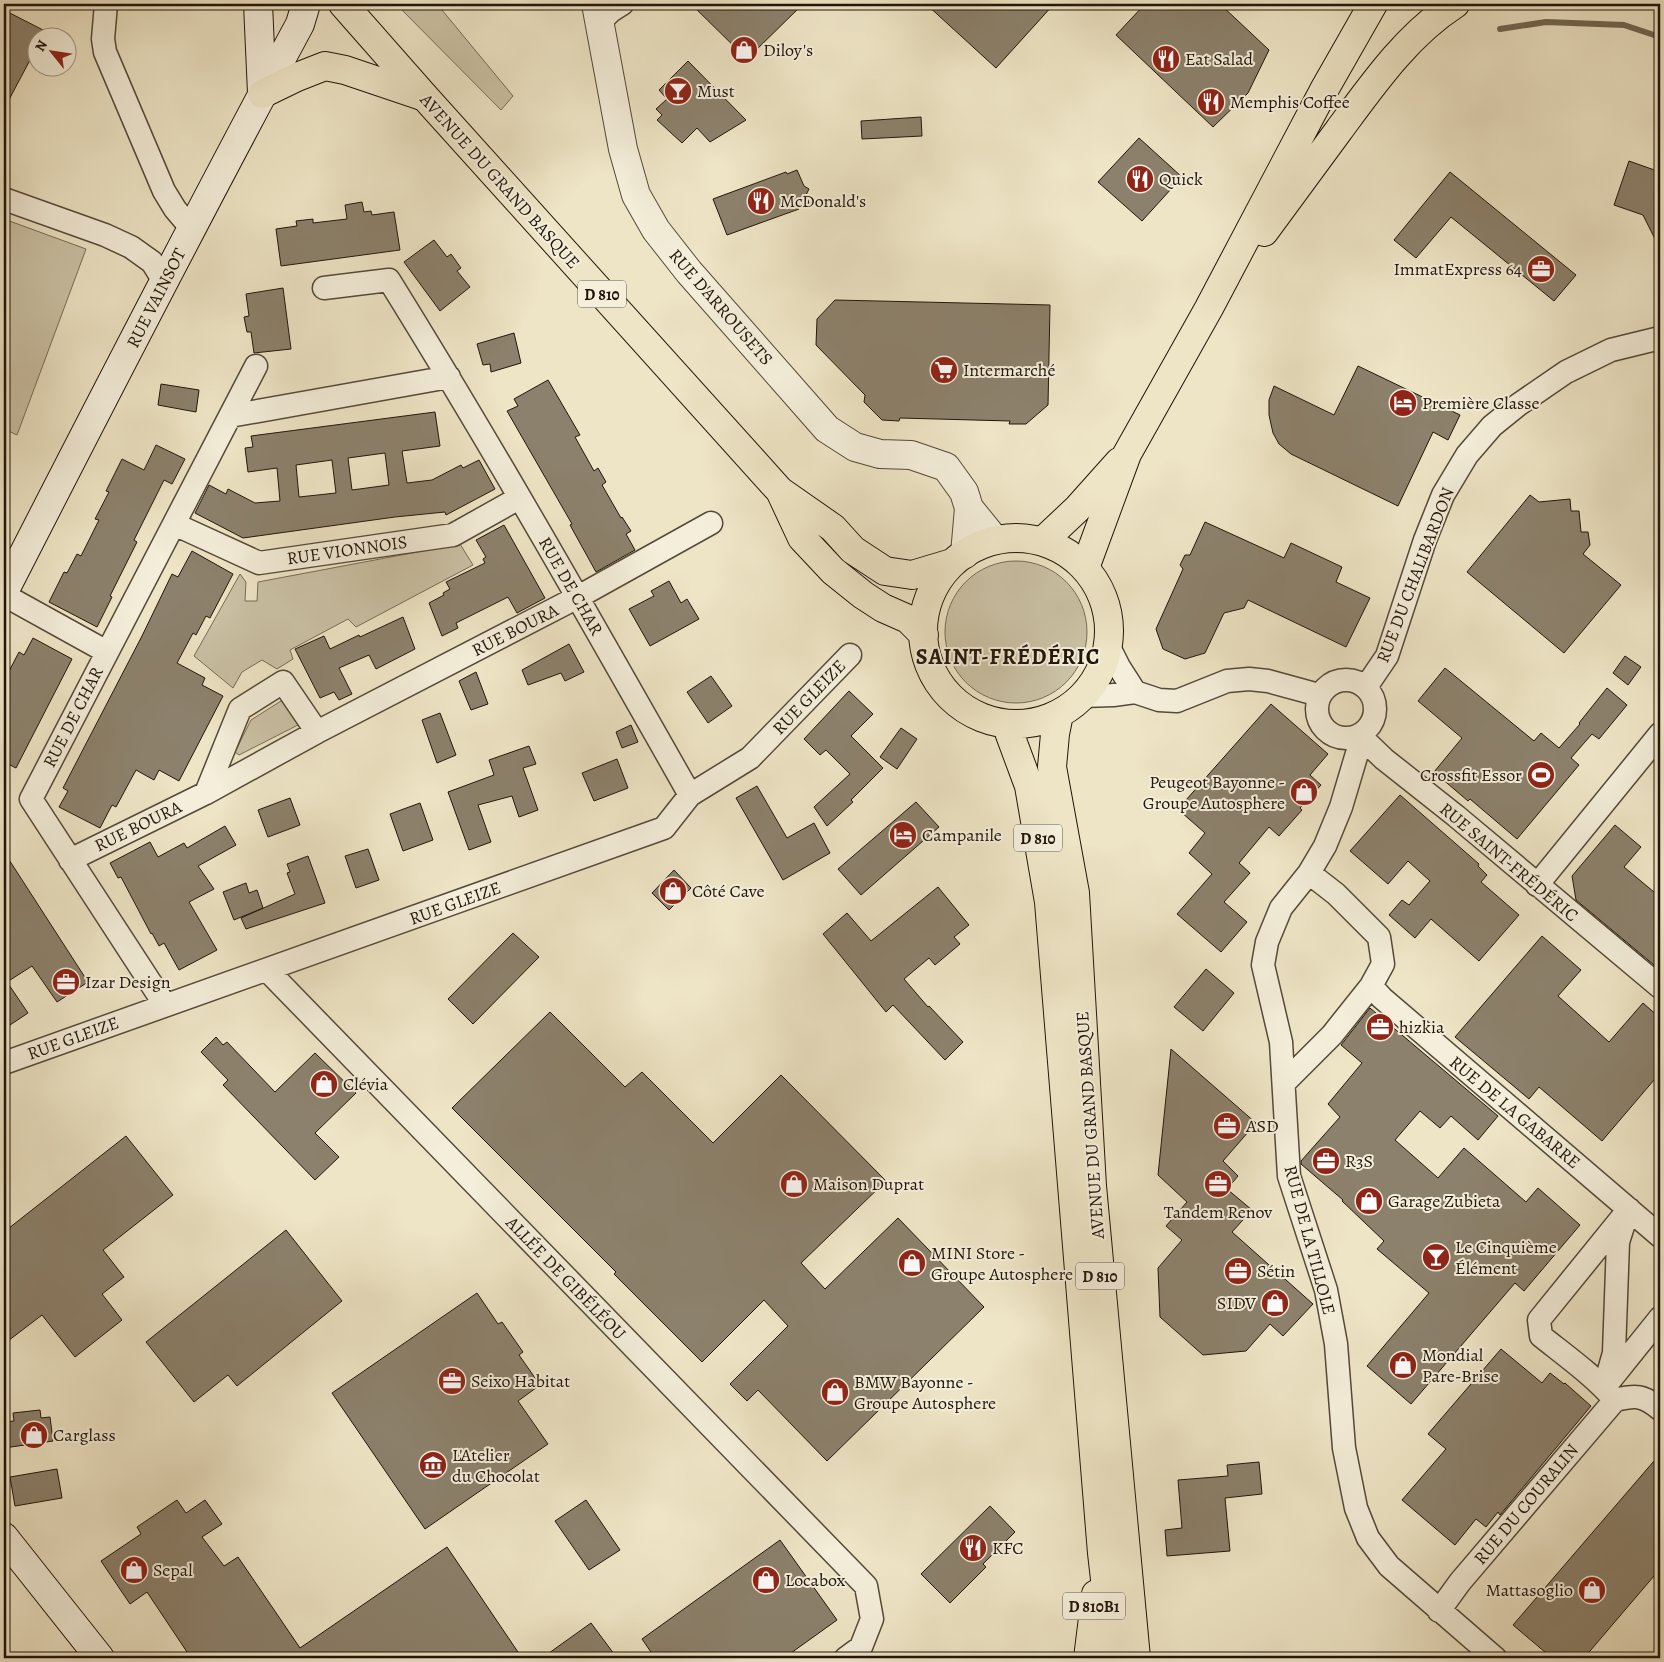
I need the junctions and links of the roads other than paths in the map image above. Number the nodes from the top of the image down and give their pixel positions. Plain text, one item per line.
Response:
1 (106, 4) edge
2 (258, 4) edge
3 (306, 4) edge
4 (343, 4) edge
5 (622, 4) edge
6 (1358, 4) edge
7 (1373, 4) edge
8 (1455, 4) edge
9 (598, 13) edge
10 (1324, 90) junction
11 (262, 94) junction
12 (424, 96) junction
13 (4, 199) edge
14 (191, 228) junction
15 (165, 283) junction
16 (324, 288) dead end
17 (1209, 308) junction
18 (1660, 338) edge
19 (256, 366) dead end
20 (449, 377) junction
21 (230, 416) junction
22 (1127, 454) junction
23 (780, 491) junction
24 (519, 498) junction
25 (969, 508) junction
26 (711, 523) dead end
27 (174, 524) junction
28 (995, 540) junction
29 (1043, 541) junction
30 (958, 559) junction
31 (1086, 568) junction
32 (4, 594) edge
33 (578, 597) junction
34 (924, 636) junction
35 (1108, 645) junction
36 (107, 652) junction
37 (850, 655) dead end
38 (1366, 687) junction
39 (1135, 692) junction
40 (1319, 695) junction
41 (1083, 696) junction
42 (1059, 714) junction
43 (1006, 724) junction
44 (317, 732) junction
45 (1660, 734) edge
46 (1334, 736) junction
47 (1358, 736) junction
48 (1348, 785) junction
49 (206, 793) junction
50 (690, 795) junction
51 (70, 860) junction
52 (1309, 873) junction
53 (1537, 885) junction
54 (267, 970) junction
55 (1371, 986) junction
56 (1660, 987) edge
57 (165, 1005) junction
58 (4, 1062) edge
59 (1285, 1082) junction
60 (1629, 1209) junction
61 (1660, 1236) edge
62 (1660, 1318) edge
63 (1610, 1394) junction
64 (1660, 1409) edge
65 (4, 1537) edge
66 (1102, 1553) junction
67 (1439, 1611) junction
68 (100, 1658) edge
69 (846, 1658) edge
70 (1088, 1658) edge
71 (1114, 1658) edge
72 (1136, 1658) edge
73 (1495, 1658) edge

1 - 14 street
2 - 11 main road
3 - 11 main road, RUE VAINSOT
4 - 12 main road, AVENUE DU GRAND BASQUE / D 810
5 - 9 street
6 - 10 main road
7 - 10 main road
8 - 17 main road
9 - 25 main road, RUE D'ARROUSETS
10 - 17 main road
11 - 12 main road
11 - 14 main road, RUE VAINSOT
12 - 23 main road, AVENUE DU GRAND BASQUE / D 810
13 - 15 street
14 - 15 main road, RUE VAINSOT
15 - 32 main road, RUE VAINSOT
16 - 20 street, RUE DE CHAR
17 - 22 main road
18 - 38 street, RUE DU CHALIBARDON
19 - 21 street, RUE DE CHAR
20 - 21 street
20 - 24 street, RUE DE CHAR
21 - 27 street, RUE DE CHAR
22 - 29 main road
22 - 31 main road
23 - 30 main road, AVENUE DU GRAND BASQUE / D 810
23 - 34 main road, AVENUE DU GRAND BASQUE / D 810
24 - 27 street, RUE VIONNOIS
24 - 33 street, RUE DE CHAR
25 - 28 main road, RUE D'ARROUSETS
25 - 30 main road, RUE D'ARROUSETS
26 - 33 street, RUE BOURA
27 - 36 street, RUE DE CHAR
28 - 29 main road, AVENUE DU GRAND BASQUE
28 - 30 main road, AVENUE DU GRAND BASQUE
29 - 31 main road, AVENUE DU GRAND BASQUE
30 - 34 main road
31 - 35 main road
32 - 36 street
33 - 44 street, RUE BOURA
33 - 50 street, RUE DE CHAR
34 - 43 main road
35 - 39 street
35 - 41 main road
36 - 51 street, RUE DE CHAR
37 - 50 street, RUE GLEIZE
38 - 40 street
38 - 47 street
39 - 40 street
39 - 41 street
40 - 46 street
41 - 42 main road
42 - 43 main road
42 - 72 main road, AVENUE DU GRAND BASQUE / D 810
43 - 66 main road, AVENUE DU GRAND BASQUE / D 810
44 - 49 street, RUE BOURA
44 - 49 street
45 - 53 street
46 - 47 street
46 - 48 street
47 - 48 street, RUE DE LA TILLOLE
47 - 53 street, RUE SAINT-FRÉDÉRIC
48 - 52 street, RUE DE LA TILLOLE
49 - 51 street, RUE BOURA
50 - 54 street, RUE GLEIZE
51 - 57 street, RUE DE CHAR
52 - 55 street
52 - 59 street, RUE DE LA TILLOLE
53 - 56 street, RUE SAINT-FRÉDÉRIC
54 - 57 street, RUE GLEIZE
54 - 69 street, ALLÉE DE GIBÉLÉOU
55 - 59 street
55 - 60 street, RUE DE LA GABARRE
57 - 58 street, RUE GLEIZE
59 - 67 street, RUE DE LA TILLOLE
60 - 61 street, RUE DE LA GABARRE
60 - 63 street
60 - 63 street
62 - 63 street
63 - 64 street
63 - 67 street, RUE DU COURALIN
65 - 68 main road
66 - 70 main road, D 810B1
66 - 71 main road, AVENUE DU GRAND BASQUE / D 810
67 - 73 street, RUE DE LA TILLOLE

